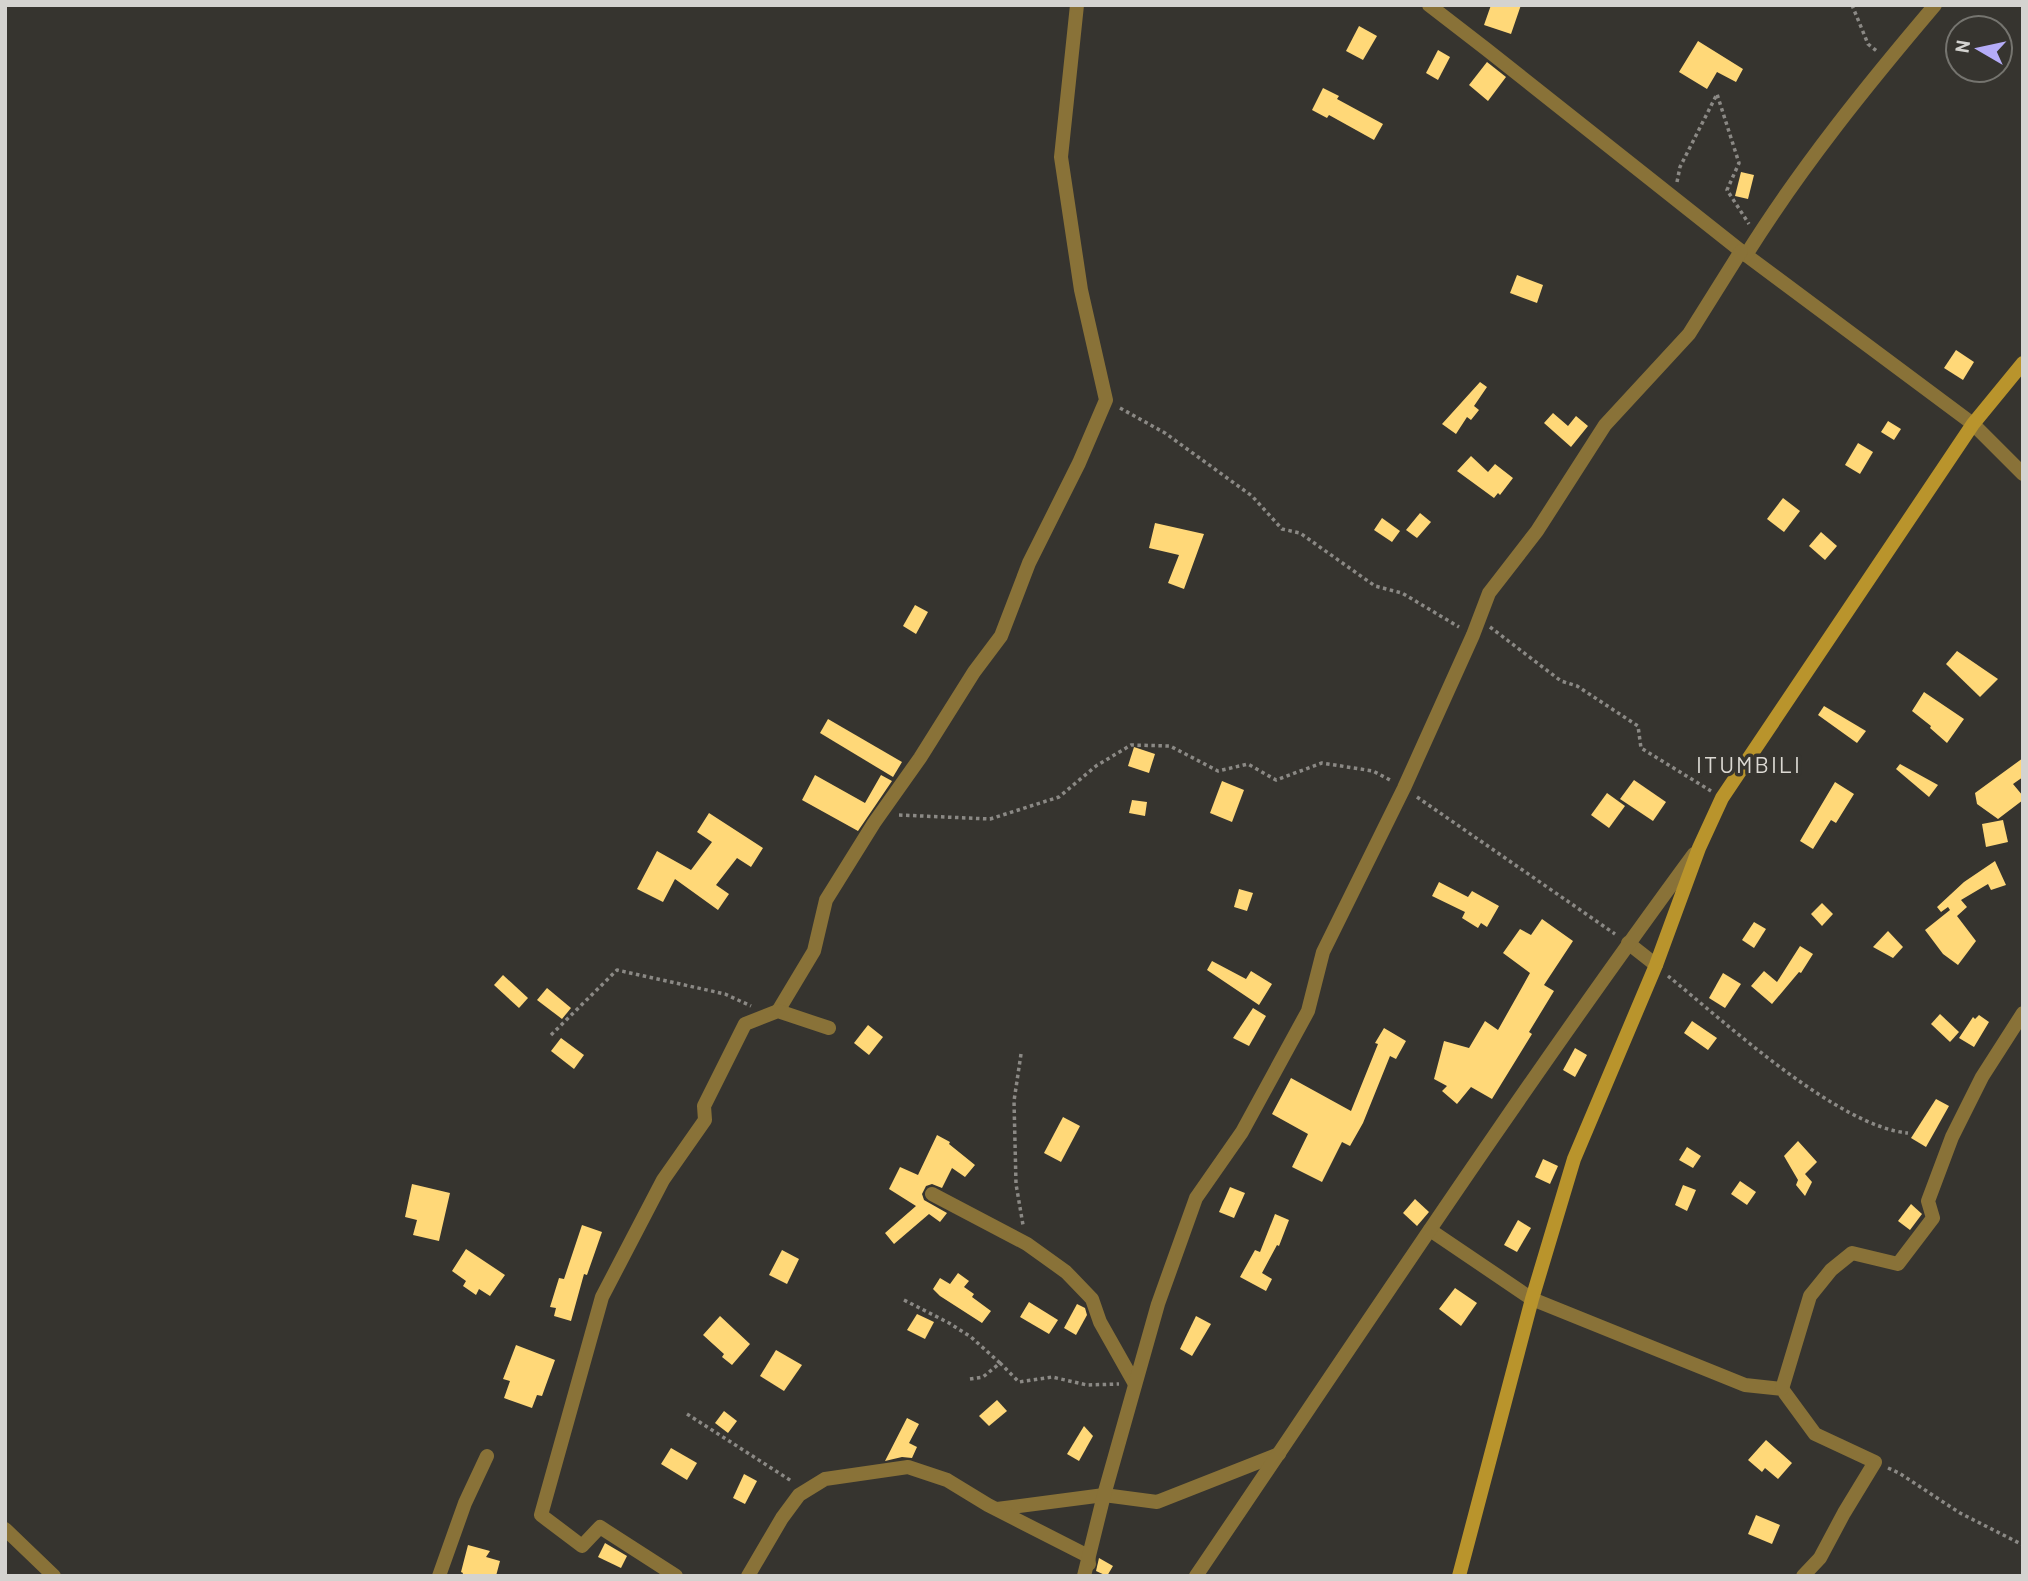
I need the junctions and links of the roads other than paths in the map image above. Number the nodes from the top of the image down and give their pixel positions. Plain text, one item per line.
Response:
1 (1077, 5) edge
2 (1429, 5) edge
3 (1934, 5) edge
4 (1744, 253) junction
5 (2023, 363) edge
6 (1973, 424) junction
7 (2023, 474) edge
8 (1699, 848) junction
9 (1629, 943) junction
10 (1656, 965) junction
11 (773, 1013) junction
12 (2023, 1013) edge
13 (829, 1028) dead end
14 (932, 1194) dead end
15 (1430, 1230) junction
16 (1532, 1299) junction
17 (1135, 1384) junction
18 (1782, 1389) junction
19 (1279, 1453) junction
20 (487, 1456) dead end
21 (1104, 1495) junction
22 (997, 1509) junction
23 (5, 1529) edge
24 (1088, 1556) junction
25 (54, 1576) edge
26 (439, 1576) edge
27 (676, 1576) edge
28 (748, 1576) edge
29 (1084, 1576) edge
30 (1094, 1576) edge
31 (1196, 1576) edge
32 (1459, 1576) edge
33 (1803, 1576) edge

1 - 11 street
2 - 4 street
3 - 4 street
4 - 6 street
4 - 17 street
5 - 6 main road
6 - 7 street
6 - 8 main road
8 - 9 street
8 - 10 main road
9 - 10 street
9 - 15 street
10 - 16 main road
11 - 13 street
11 - 27 street
12 - 18 street
14 - 17 street
15 - 16 street
15 - 19 street
16 - 18 street
16 - 32 main road
17 - 21 street
18 - 33 street
19 - 21 street
19 - 31 street
20 - 26 street
21 - 22 street
21 - 24 street
22 - 24 street
22 - 28 street
23 - 25 street
24 - 29 street
24 - 30 street

